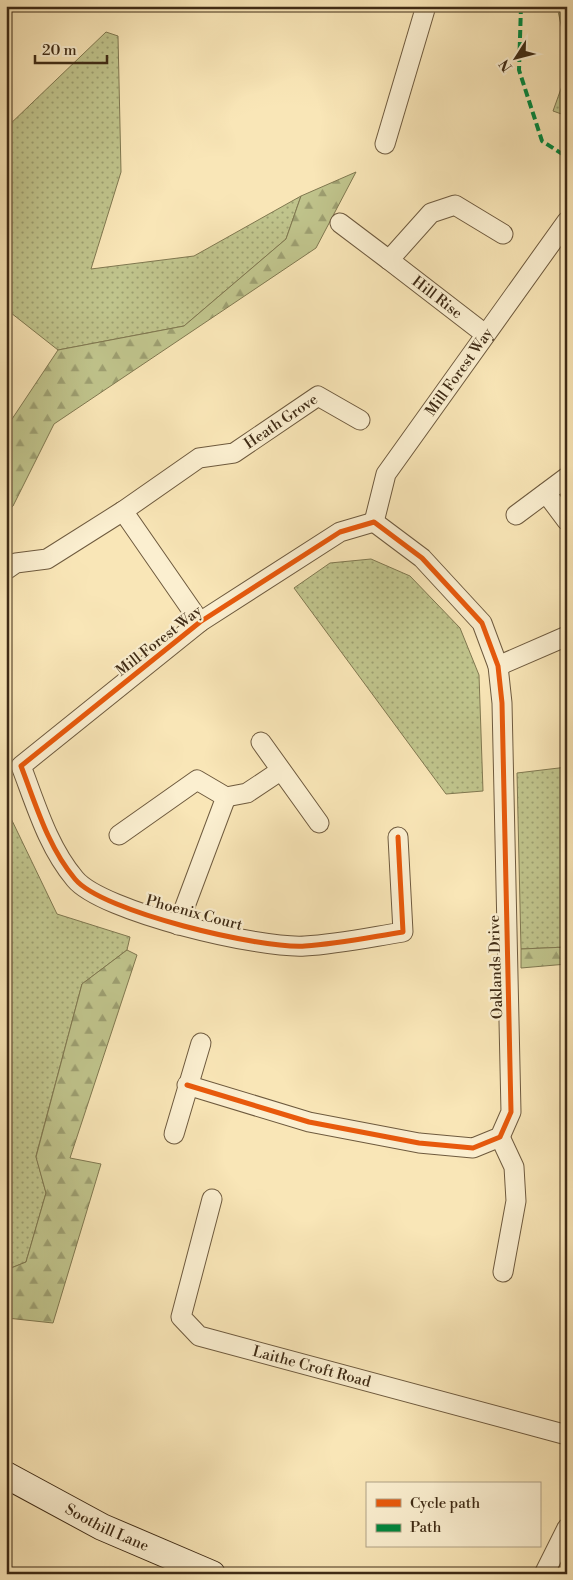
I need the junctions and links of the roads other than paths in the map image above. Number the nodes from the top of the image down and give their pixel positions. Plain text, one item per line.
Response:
1 (426, 6) edge
2 (385, 144) dead end
3 (567, 221) edge
4 (340, 223) dead end
5 (503, 234) dead end
6 (389, 260) junction
7 (485, 334) junction
8 (360, 420) dead end
9 (567, 477) edge
10 (546, 494) junction
11 (123, 511) junction
12 (516, 515) dead end
13 (374, 522) junction
14 (567, 522) edge
15 (6, 570) edge
16 (200, 622) junction
17 (567, 636) edge
18 (498, 666) junction
19 (261, 742) dead end
20 (21, 766) joint
21 (280, 771) junction
22 (226, 797) junction
23 (319, 823) dead end
24 (119, 835) dead end
25 (398, 837) dead end
26 (178, 925) junction
27 (201, 1043) dead end
28 (188, 1085) junction
29 (174, 1134) dead end
30 (500, 1136) junction
31 (212, 1199) dead end
32 (503, 1272) dead end
33 (567, 1435) edge
34 (6, 1475) edge
35 (567, 1528) edge
36 (212, 1574) edge
37 (544, 1574) edge

1 - 2 street
3 - 7 street, Mill Forest Way
4 - 6 street, Hill Rise
5 - 6 street
6 - 7 street, Hill Rise
7 - 13 street, Mill Forest Way
8 - 11 street, Heath Grove
9 - 10 street
10 - 12 street
10 - 14 street
11 - 15 street, Heath Grove
11 - 16 street
13 - 16 street, Mill Forest Way
13 - 18 street, Oaklands Drive
16 - 20 street, Mill Forest Way
17 - 18 street
18 - 30 street, Oaklands Drive
19 - 21 street
20 - 26 street, Phoenix Court
21 - 22 street
21 - 23 street
22 - 24 street
22 - 26 street, Phoenix Court
25 - 26 street, Phoenix Court
27 - 28 street
28 - 29 street
28 - 30 street
30 - 32 street
31 - 33 street, Laithe Croft Road
34 - 36 main road, Soothill Lane
35 - 37 street

